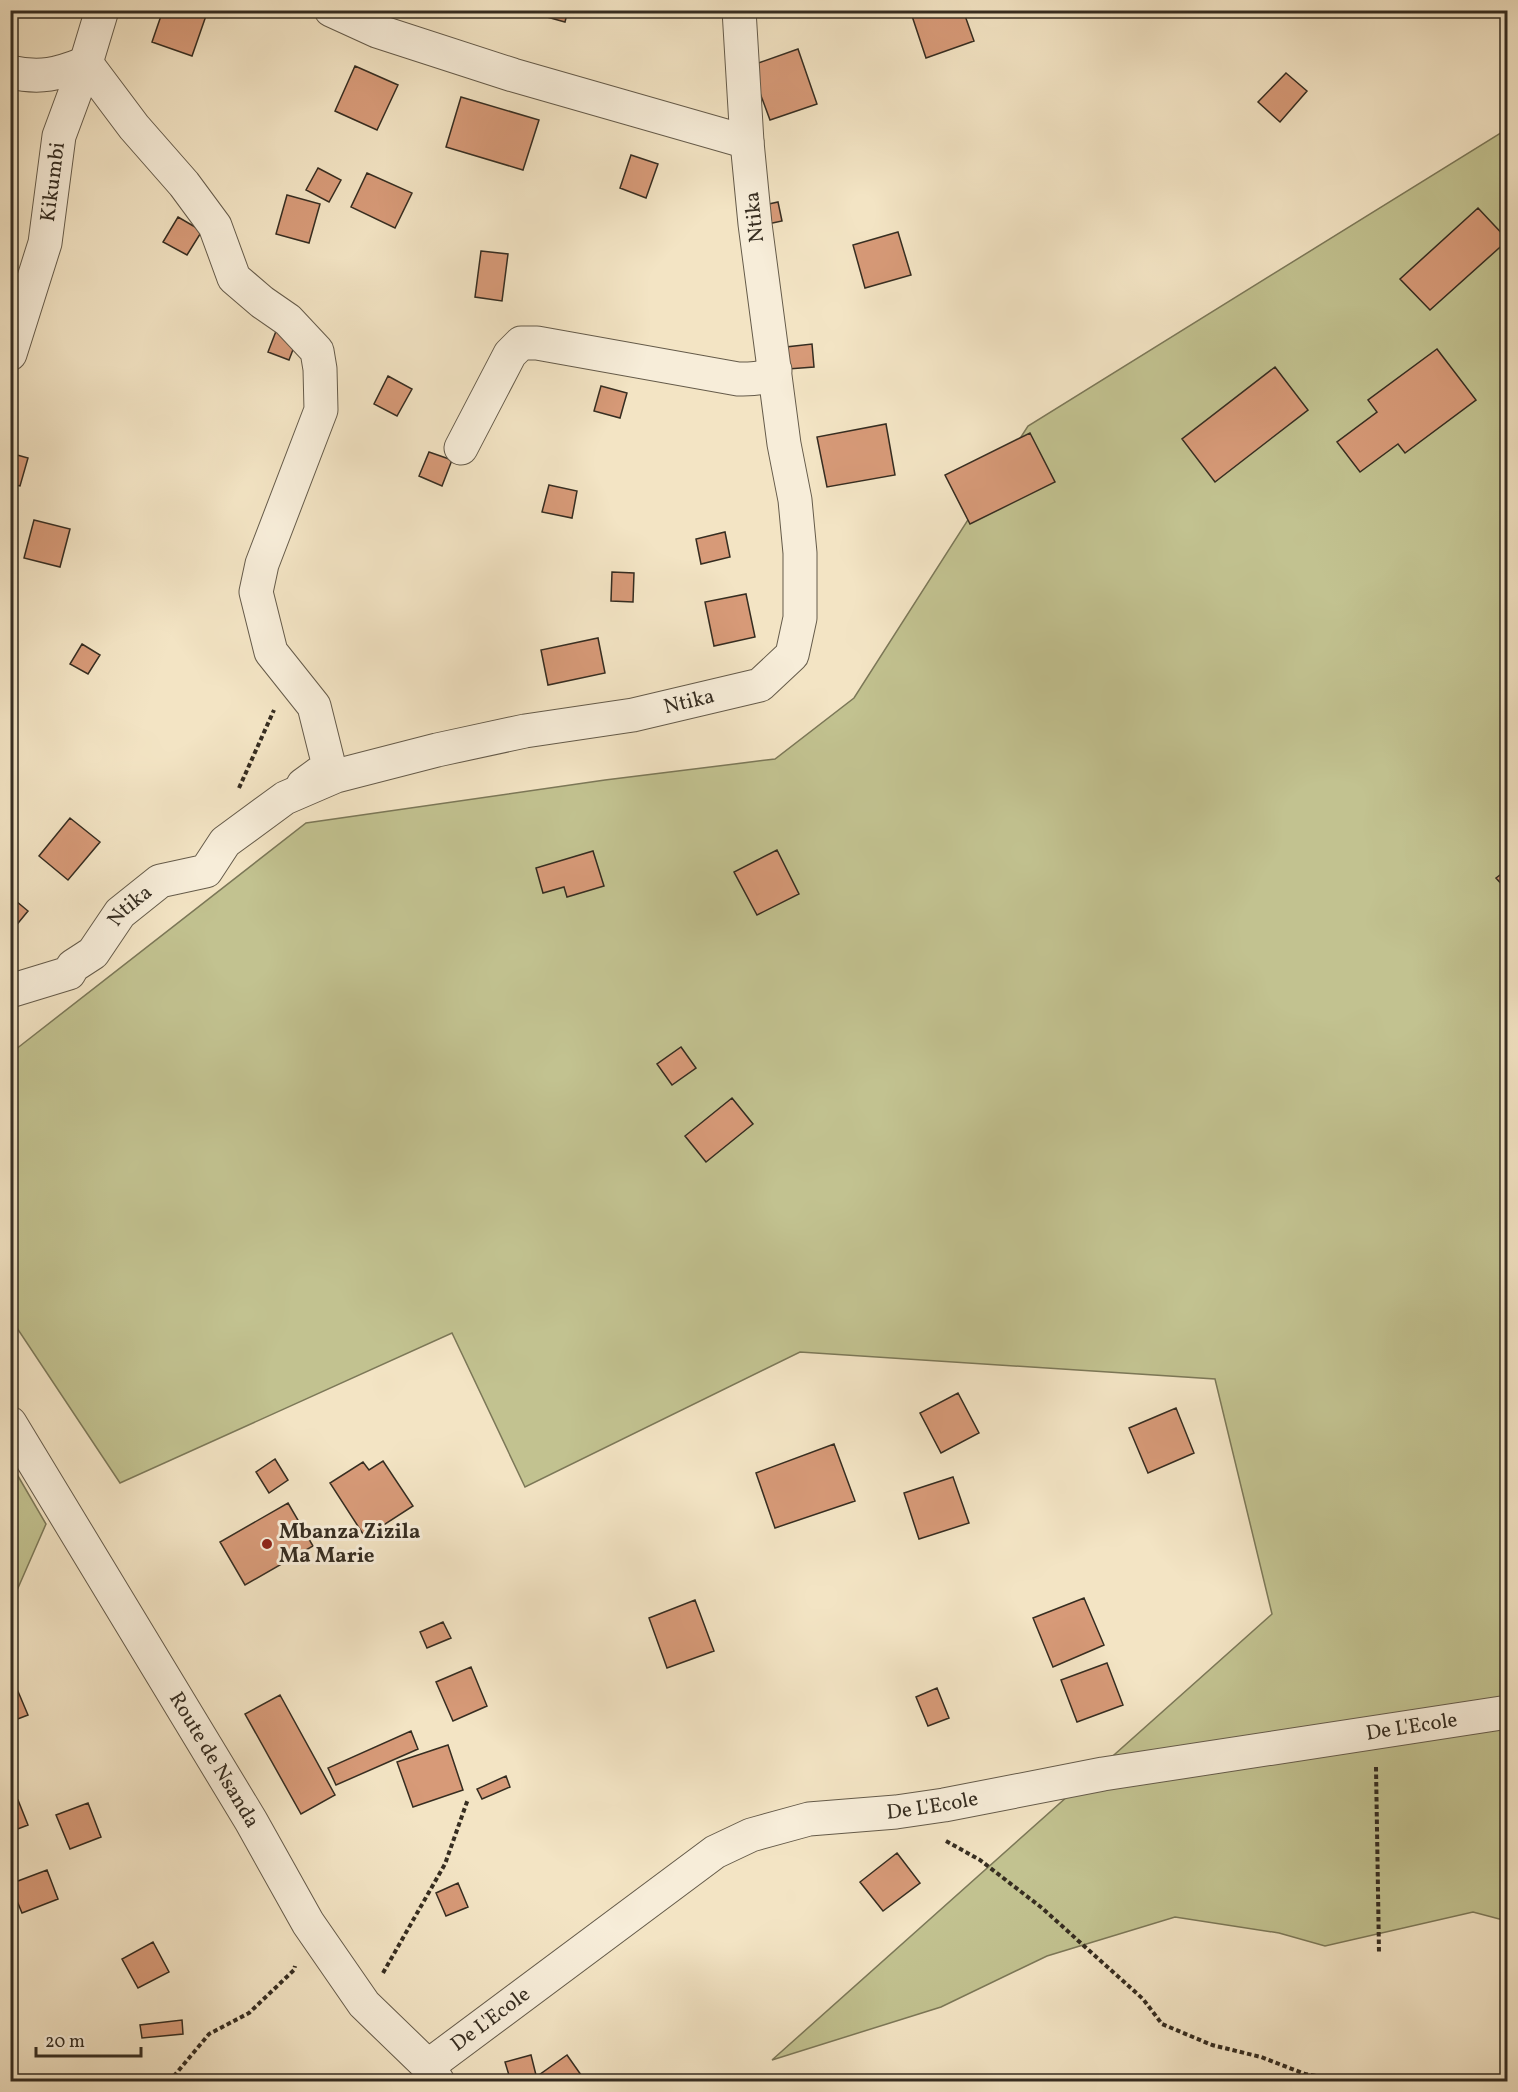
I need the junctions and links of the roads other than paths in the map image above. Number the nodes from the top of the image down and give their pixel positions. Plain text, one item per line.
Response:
1 (102, 10) edge
2 (331, 10) edge
3 (739, 10) edge
4 (86, 63) junction
5 (10, 72) edge
6 (747, 142) junction
7 (10, 354) edge
8 (775, 370) junction
9 (461, 448) dead end
10 (285, 798) junction
11 (10, 991) edge
12 (10, 1423) edge
13 (1508, 1712) edge
14 (433, 2074) edge

1 - 4 street, Kikumbi
2 - 6 street
3 - 6 street, Ntika
4 - 5 street
4 - 7 street, Kikumbi
4 - 10 street
6 - 8 street, Ntika
8 - 9 street
8 - 10 street, Ntika
10 - 11 street, Ntika
12 - 14 street, Route de Nsanda
13 - 14 street, De L'Ecole

